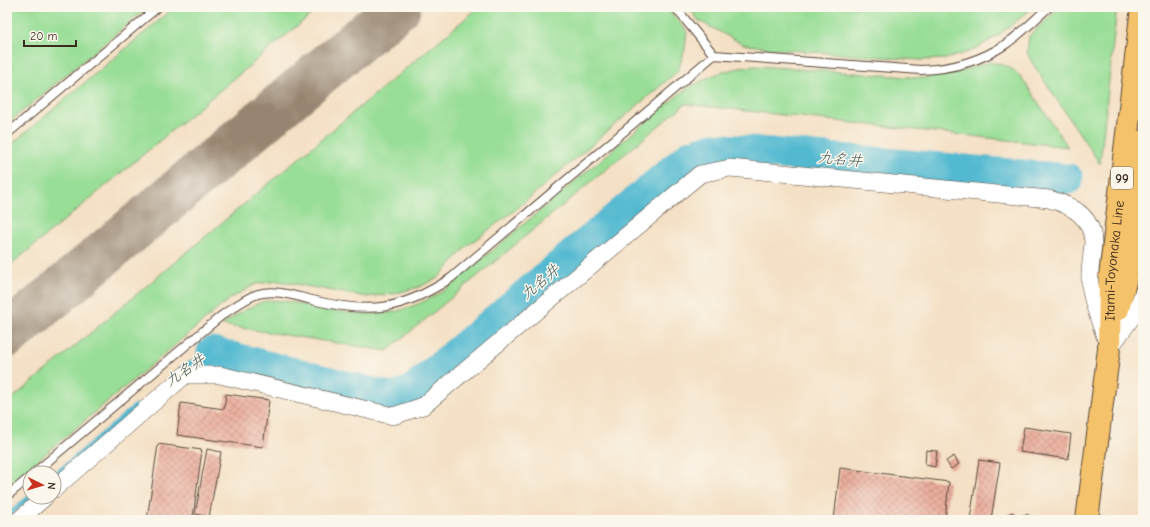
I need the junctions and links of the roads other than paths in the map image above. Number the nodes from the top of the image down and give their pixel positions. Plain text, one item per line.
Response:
1 (158, 7) edge
2 (675, 7) edge
3 (1049, 7) edge
4 (1142, 7) edge
5 (714, 55) junction
6 (7, 134) edge
7 (1143, 141) edge
8 (1143, 293) edge
9 (1109, 349) junction
10 (44, 465) edge
11 (62, 482) edge
12 (22, 483) edge
13 (7, 496) edge
14 (36, 505) edge
15 (18, 520) edge
16 (1087, 520) edge

1 - 6 lane
2 - 5 lane
3 - 5 lane
4 - 9 main road, Itami-Toyonaka Line / 99
5 - 10 lane
7 - 9 main road, Itami-Toyonaka Line / 99
8 - 9 street
9 - 11 street
9 - 16 main road, Itami-Toyonaka Line / 99
12 - 13 lane
14 - 15 street

